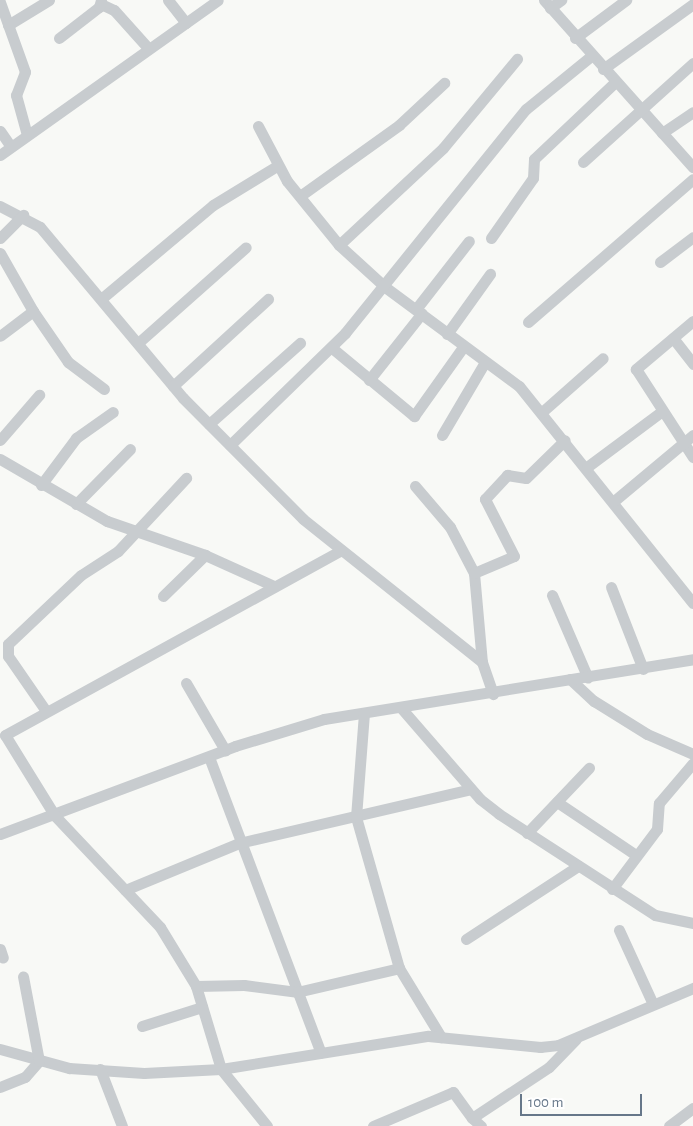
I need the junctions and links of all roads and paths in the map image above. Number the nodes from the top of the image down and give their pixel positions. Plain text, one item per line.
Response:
1 (48, 0) edge
2 (168, 0) edge
3 (218, 0) edge
4 (561, 0) edge
5 (626, 0) edge
6 (0, 2) edge
7 (101, 2) edge
8 (547, 4) edge
9 (693, 4) edge
10 (186, 23) junction
11 (8, 25) junction
12 (59, 38) dead end
13 (574, 38) junction
14 (149, 49) junction
15 (591, 56) junction
16 (517, 59) dead end
17 (693, 63) edge
18 (603, 69) junction
19 (615, 82) junction
20 (444, 83) dead end
21 (640, 109) junction
22 (693, 112) edge
23 (258, 126) dead end
24 (0, 131) edge
25 (662, 133) junction
26 (28, 135) junction
27 (11, 147) junction
28 (0, 155) edge
29 (583, 162) dead end
30 (278, 166) junction
31 (693, 167) edge
32 (693, 179) edge
33 (300, 196) junction
34 (0, 206) edge
35 (23, 216) junction
36 (693, 237) edge
37 (0, 238) edge
38 (491, 238) dead end
39 (469, 241) dead end
40 (338, 245) junction
41 (246, 247) dead end
42 (0, 253) edge
43 (660, 262) dead end
44 (490, 274) dead end
45 (385, 287) junction
46 (101, 299) junction
47 (268, 299) dead end
48 (33, 311) junction
49 (419, 311) junction
50 (693, 321) edge
51 (528, 322) dead end
52 (447, 334) junction
53 (0, 336) edge
54 (672, 338) junction
55 (300, 343) dead end
56 (138, 344) junction
57 (463, 347) junction
58 (332, 348) junction
59 (603, 358) dead end
60 (485, 362) junction
61 (693, 364) edge
62 (369, 380) junction
63 (173, 386) junction
64 (104, 389) dead end
65 (39, 395) dead end
66 (662, 411) junction
67 (113, 412) dead end
68 (542, 412) junction
69 (209, 424) junction
70 (442, 435) dead end
71 (688, 438) edge
72 (0, 440) edge
73 (564, 440) junction
74 (230, 446) junction
75 (130, 449) dead end
76 (693, 456) edge
77 (0, 459) edge
78 (587, 467) junction
79 (186, 478) dead end
80 (41, 486) junction
81 (415, 486) dead end
82 (614, 501) junction
83 (76, 504) junction
84 (136, 531) junction
85 (340, 552) junction
86 (205, 555) junction
87 (474, 573) junction
88 (688, 585) edge
89 (274, 586) junction
90 (611, 587) dead end
91 (163, 596) dead end
92 (552, 596) dead end
93 (693, 603) edge
94 (4, 657) edge
95 (693, 659) edge
96 (482, 662) junction
97 (643, 669) junction
98 (588, 678) junction
99 (570, 680) junction
100 (186, 683) dead end
101 (493, 694) junction
102 (402, 709) junction
103 (46, 711) junction
104 (364, 713) junction
105 (2, 733) edge
106 (225, 750) junction
107 (693, 754) edge
108 (209, 756) junction
109 (693, 763) edge
110 (590, 768) dead end
111 (471, 789) junction
112 (557, 802) junction
113 (55, 816) junction
114 (356, 817) junction
115 (527, 833) junction
116 (0, 834) edge
117 (239, 843) junction
118 (636, 855) junction
119 (578, 866) junction
120 (612, 889) junction
121 (125, 890) junction
122 (693, 923) edge
123 (619, 930) dead end
124 (466, 939) dead end
125 (398, 968) junction
126 (23, 976) dead end
127 (196, 986) junction
128 (693, 988) edge
129 (297, 992) junction
130 (652, 1002) junction
131 (202, 1007) junction
132 (142, 1026) dead end
133 (580, 1035) junction
134 (441, 1037) junction
135 (0, 1049) edge
136 (321, 1053) junction
137 (39, 1061) junction
138 (221, 1069) junction
139 (100, 1070) junction
140 (0, 1087) edge
141 (693, 1108) edge
142 (472, 1118) junction
143 (261, 1124) edge
144 (122, 1126) edge
145 (374, 1126) edge
146 (481, 1126) edge
147 (669, 1126) edge

1 - 11 street
2 - 10 street
3 - 10 street
4 - 8 street
5 - 13 street
6 - 11 street
7 - 12 street
7 - 14 street
8 - 13 street
9 - 18 street
10 - 14 street
11 - 26 street
13 - 15 street
14 - 26 street
15 - 18 street
15 - 45 street
16 - 40 street
17 - 21 street
18 - 19 street
19 - 21 street
19 - 38 street
20 - 33 street
21 - 25 street
21 - 29 street
22 - 25 street
23 - 30 street
24 - 27 street
25 - 31 street
26 - 27 street
27 - 28 street
30 - 33 street
30 - 46 street
32 - 51 street
33 - 40 street
34 - 35 street
35 - 37 street
35 - 46 street
36 - 43 street
39 - 49 street
40 - 45 street
41 - 56 street
42 - 48 street
44 - 52 street
45 - 49 street
45 - 58 street
46 - 56 street
47 - 63 street
48 - 53 street
48 - 64 street
49 - 52 street
49 - 62 street
50 - 54 street
52 - 57 street
54 - 61 street
54 - 66 street
55 - 69 street
56 - 63 street
57 - 60 street
57 - 62 street
58 - 62 street
58 - 74 street
59 - 68 street
60 - 68 street
60 - 70 street
63 - 69 street
65 - 72 street
66 - 71 street
66 - 78 street
67 - 80 street
68 - 73 street
69 - 74 street
71 - 76 street
71 - 82 street
73 - 78 street
73 - 87 street
74 - 85 street
75 - 83 street
77 - 80 street
78 - 82 street
79 - 84 street
80 - 83 street
81 - 87 street
82 - 88 street
83 - 84 street
84 - 86 street
84 - 94 street
85 - 89 street
85 - 96 street
86 - 89 street
86 - 91 street
87 - 96 street
88 - 93 street
89 - 103 street
90 - 97 street
92 - 98 street
94 - 103 street
95 - 97 street
96 - 101 street
97 - 98 street
98 - 99 street
99 - 101 street
99 - 107 street
100 - 106 street
101 - 102 street
102 - 104 street
102 - 111 street
103 - 105 street
104 - 106 street
104 - 114 street
105 - 113 street
106 - 108 street
108 - 113 street
108 - 117 street
109 - 118 street
110 - 112 street
111 - 114 street
111 - 115 street
112 - 115 street
112 - 118 street
113 - 116 street
113 - 121 street
114 - 117 street
114 - 125 street
115 - 119 street
117 - 121 street
117 - 129 street
118 - 120 street
119 - 120 street
119 - 124 street
120 - 122 street
121 - 127 street
123 - 130 street
125 - 129 street
125 - 134 street
126 - 137 street
127 - 129 street
127 - 131 street
128 - 130 street
129 - 136 street
130 - 133 street
131 - 132 street
131 - 138 street
133 - 134 street
133 - 142 street
134 - 136 street
135 - 137 street
136 - 138 street
137 - 139 street
137 - 140 street
138 - 139 street
138 - 143 street
139 - 144 street
141 - 147 street
142 - 145 street
142 - 146 street

